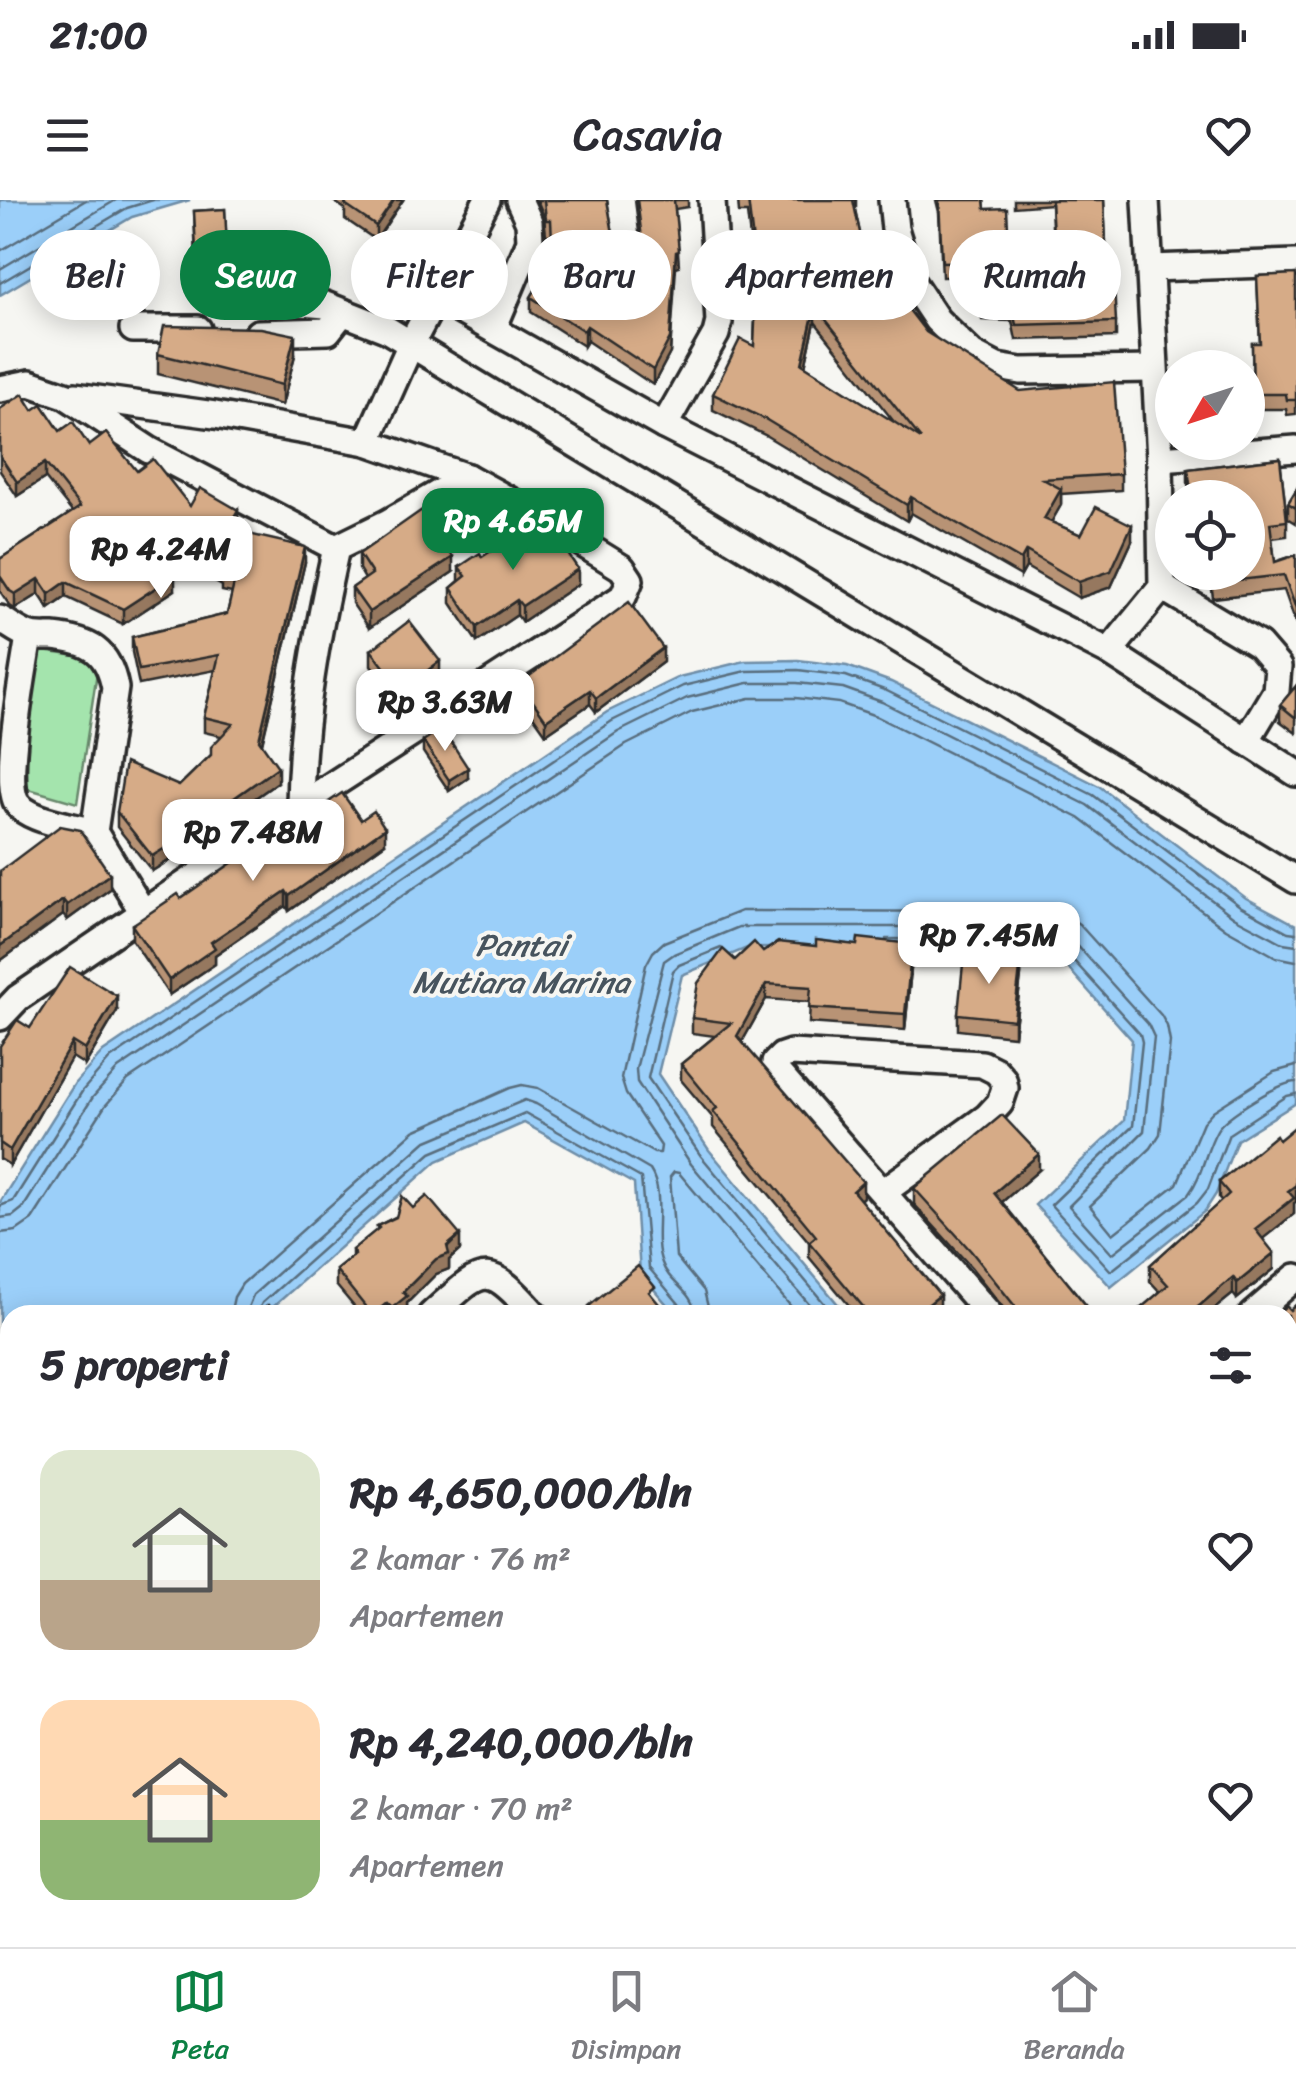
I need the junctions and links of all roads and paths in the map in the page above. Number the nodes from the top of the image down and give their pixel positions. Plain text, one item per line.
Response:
1 (487, 200) edge
2 (519, 200) edge
3 (712, 200) edge
4 (892, 200) edge
5 (1146, 200) edge
6 (471, 230) edge
7 (1296, 262) edge
8 (1150, 268) junction
9 (331, 308) edge
10 (344, 312) junction
11 (424, 320) edge
12 (478, 320) edge
13 (493, 328) junction
14 (133, 329) dead end
15 (410, 346) junction
16 (1154, 368) junction
17 (1155, 383) edge
18 (0, 389) edge
19 (65, 395) junction
20 (664, 426) junction
21 (367, 442) junction
22 (1296, 450) edge
23 (1265, 452) edge
24 (466, 477) junction
25 (336, 548) junction
26 (1160, 590) edge
27 (1167, 590) edge
28 (0, 619) edge
29 (29, 636) junction
30 (1109, 652) junction
31 (1246, 741) junction
32 (1296, 773) edge
33 (300, 806) junction
34 (94, 832) junction
35 (1296, 880) edge
36 (144, 914) junction
37 (0, 1017) edge
38 (883, 1192) junction
39 (1296, 1277) edge
40 (443, 1305) edge
41 (526, 1305) edge
42 (981, 1305) edge
43 (1264, 1305) edge

1 - 6 street
2 - 13 street
3 - 20 street
4 - 16 street
5 - 8 street
7 - 8 street
8 - 16 street
9 - 10 street
10 - 14 street
10 - 15 street
11 - 15 street
12 - 13 street
13 - 20 street
15 - 21 street
15 - 35 street
16 - 17 street
18 - 19 street
19 - 21 street
19 - 25 street
20 - 30 street
21 - 24 street
22 - 23 street
24 - 25 street
24 - 33 street
25 - 33 street
26 - 30 street
27 - 31 street
28 - 29 street
29 - 34 street
29 - 34 street
30 - 31 street
31 - 32 street
33 - 36 street
34 - 36 street
36 - 37 street
38 - 38 street
38 - 42 street
39 - 43 street
40 - 41 street

